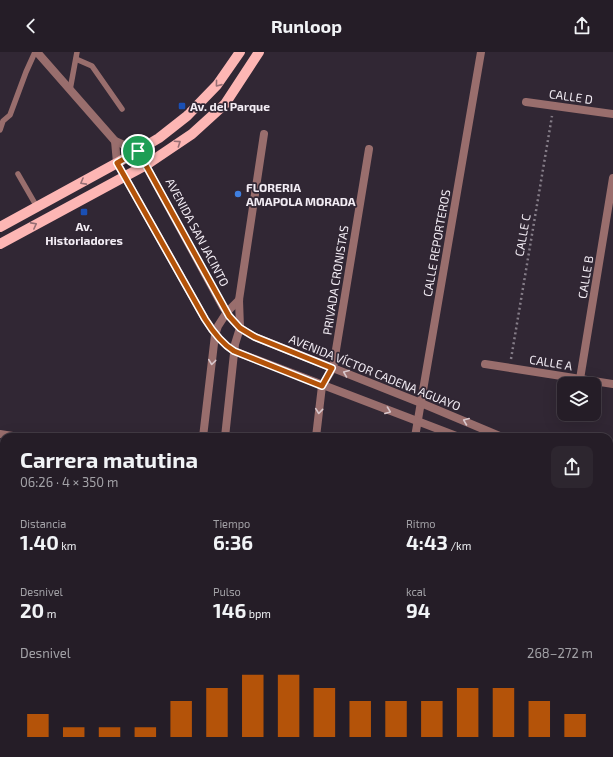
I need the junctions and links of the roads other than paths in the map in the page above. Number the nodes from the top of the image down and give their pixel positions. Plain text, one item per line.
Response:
1 (36, 52) edge
2 (77, 52) edge
3 (240, 52) edge
4 (259, 52) edge
5 (481, 52) edge
6 (76, 59) junction
7 (70, 90) junction
8 (526, 102) dead end
9 (122, 109) dead end
10 (613, 114) edge
11 (0, 130) edge
12 (264, 134) dead end
13 (115, 141) junction
14 (369, 149) dead end
15 (138, 151) junction
16 (117, 163) junction
17 (146, 164) junction
18 (18, 174) dead end
19 (125, 176) junction
20 (613, 178) edge
21 (37, 207) junction
22 (0, 227) edge
23 (0, 244) edge
24 (239, 300) junction
25 (227, 312) junction
26 (240, 328) junction
27 (216, 335) junction
28 (234, 351) junction
29 (485, 364) dead end
30 (332, 368) junction
31 (567, 377) edge
32 (580, 377) edge
33 (601, 382) edge
34 (613, 384) edge
35 (322, 386) junction
36 (421, 403) junction
37 (417, 421) junction
38 (204, 433) edge
39 (225, 433) edge
40 (316, 433) edge
41 (416, 433) edge
42 (448, 433) edge
43 (492, 433) edge

1 - 7 street
1 - 11 lane
2 - 6 lane
3 -> 15 main road
17 -> 4 main road
5 - 36 street, CALLE REPORTEROS
6 - 7 lane
6 - 9 lane
7 - 13 street
8 - 10 street, CALLE D
12 - 24 street
13 - 15 street
13 - 16 street
14 - 30 street, PRIVADA CRONISTAS
15 - 16 main road
15 - 17 street, AVENIDA SAN JACINTO
16 - 19 street
16 -> 21 main road
17 - 19 main road
17 - 25 street, AVENIDA SAN JACINTO
18 - 21 lane
23 -> 19 main road
19 - 27 street
20 - 32 street, CALLE B
21 - 22 main road
24 - 25 street
24 - 26 street
25 - 26 street, AVENIDA SAN JACINTO
25 - 27 street
26 - 28 street
26 - 30 street, AVENIDA VÍCTOR CADENA AGUAYO
27 - 28 street
27 -> 38 street
28 - 35 street
28 - 39 street
29 - 31 street, CALLE A
30 - 35 street, PRIVADA CRONISTAS
36 -> 30 street, AVENIDA VÍCTOR CADENA AGUAYO
33 - 34 street, CALLE A
35 -> 37 street
35 -> 40 street
36 - 37 street, CALLE REPORTEROS
43 -> 36 street, AVENIDA VÍCTOR CADENA AGUAYO
37 - 41 street, CALLE REPORTEROS
37 - 42 street

